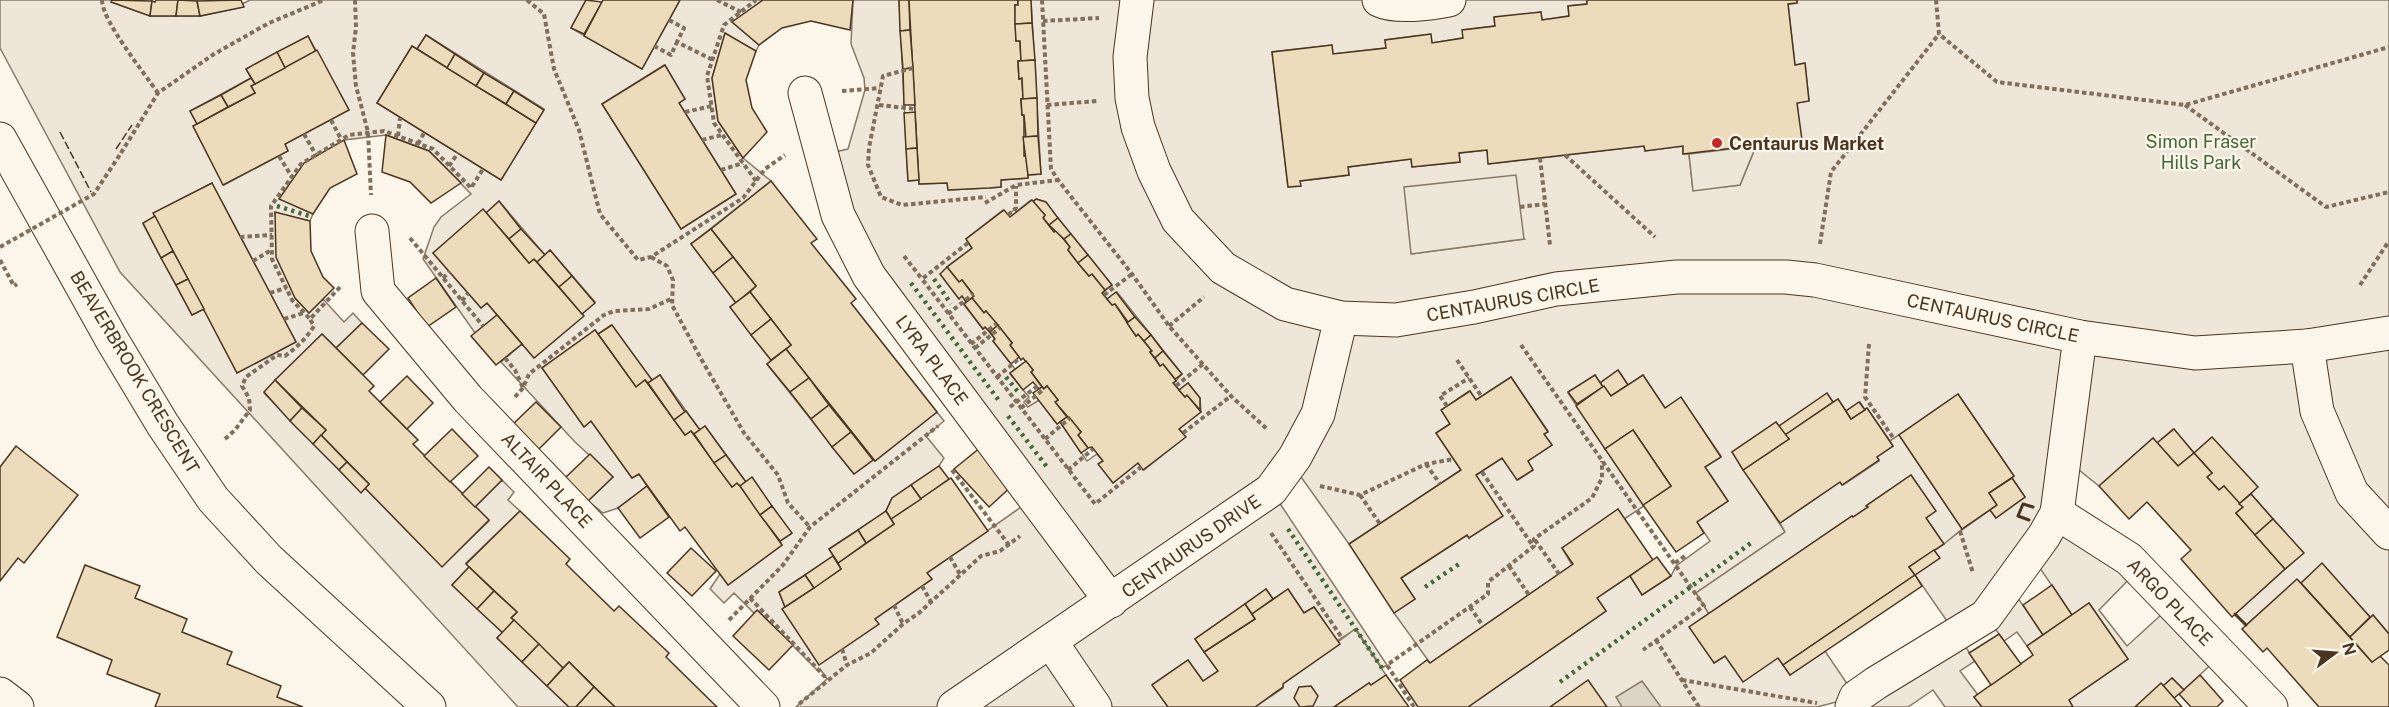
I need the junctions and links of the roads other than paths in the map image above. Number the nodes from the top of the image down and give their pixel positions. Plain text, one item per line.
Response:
1 (1379, 0) edge
2 (1449, 0) edge
3 (1136, 8) edge
4 (805, 93) dead end
5 (0, 139) edge
6 (372, 231) road end
7 (1341, 318) junction
8 (2389, 333) edge
9 (2080, 337) junction
10 (2307, 346) junction
11 (2057, 513) junction
12 (2389, 533) edge
13 (1111, 601) junction
14 (1051, 642) junction
15 (0, 694) edge
16 (1839, 706) edge
17 (17, 707) edge
18 (429, 707) edge
19 (763, 707) edge
20 (954, 707) edge
21 (1095, 707) edge
22 (2271, 707) edge

1 - 2 street
3 - 7 street, CENTAURUS CIRCLE
4 - 13 street, LYRA PLACE
5 - 18 street, BEAVERBROOK CRESCENT
6 - 19 street, ALTAIR PLACE
7 - 9 street, CENTAURUS CIRCLE
7 - 13 street, CENTAURUS DRIVE
8 - 10 street, CENTAURUS CIRCLE
9 - 10 street, CENTAURUS CIRCLE
9 - 11 street
10 - 12 street
11 - 16 street
11 - 22 street, ARGO PLACE
13 - 14 street, CENTAURUS DRIVE
14 - 20 street, CENTAURUS DRIVE
14 - 21 street
15 - 17 street

